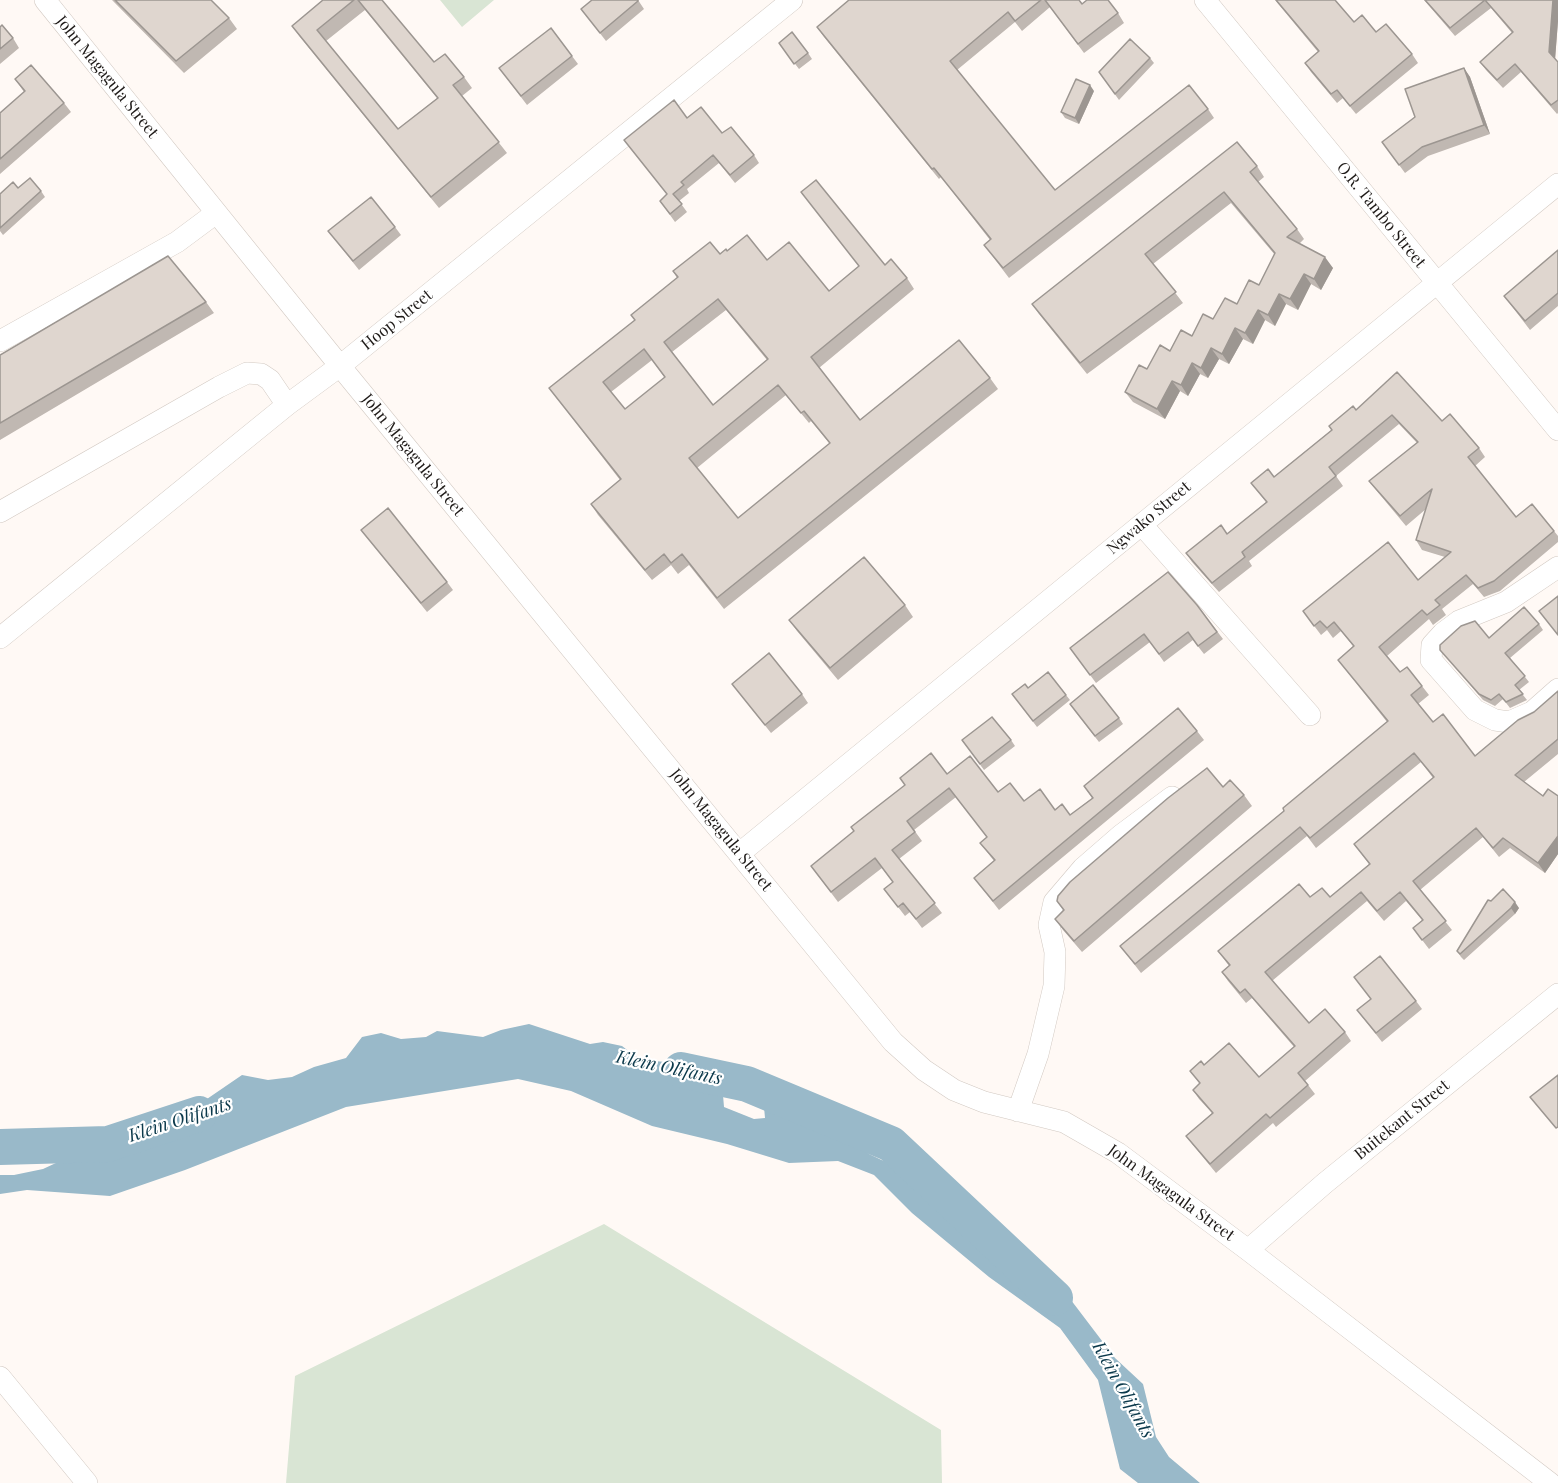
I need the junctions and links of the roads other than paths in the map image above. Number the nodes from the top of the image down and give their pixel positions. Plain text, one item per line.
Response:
1 (45, 0) edge
2 (792, 0) edge
3 (1205, 0) edge
4 (1558, 184) edge
5 (216, 213) junction
6 (1437, 283) junction
7 (0, 341) edge
8 (340, 366) junction
9 (287, 405) junction
10 (1558, 430) edge
11 (0, 512) edge
12 (1142, 525) junction
13 (1558, 567) edge
14 (0, 638) edge
15 (1558, 689) edge
16 (1310, 715) dead end
17 (1187, 785) edge
18 (740, 852) junction
19 (1558, 994) edge
20 (1018, 1111) junction
21 (1248, 1250) junction
22 (0, 1377) edge
23 (87, 1483) edge
24 (1550, 1483) edge

1 - 5 street, John Magagula Street
2 - 8 street, Hoop Street
3 - 6 street, O.R. Tambo Street
4 - 6 street, Ngwako Street
5 - 7 street
5 - 8 street, John Magagula Street
6 - 10 street, O.R. Tambo Street
6 - 12 street, Ngwako Street
8 - 9 street, Hoop Street
8 - 18 street, John Magagula Street
9 - 11 street
9 - 14 street, Hoop Street
12 - 16 street
12 - 18 street, Ngwako Street
13 - 15 street
17 - 20 street
18 - 20 street, John Magagula Street
19 - 21 street, Buitekant Street
20 - 21 street, John Magagula Street
21 - 24 street, John Magagula Street
22 - 23 street

